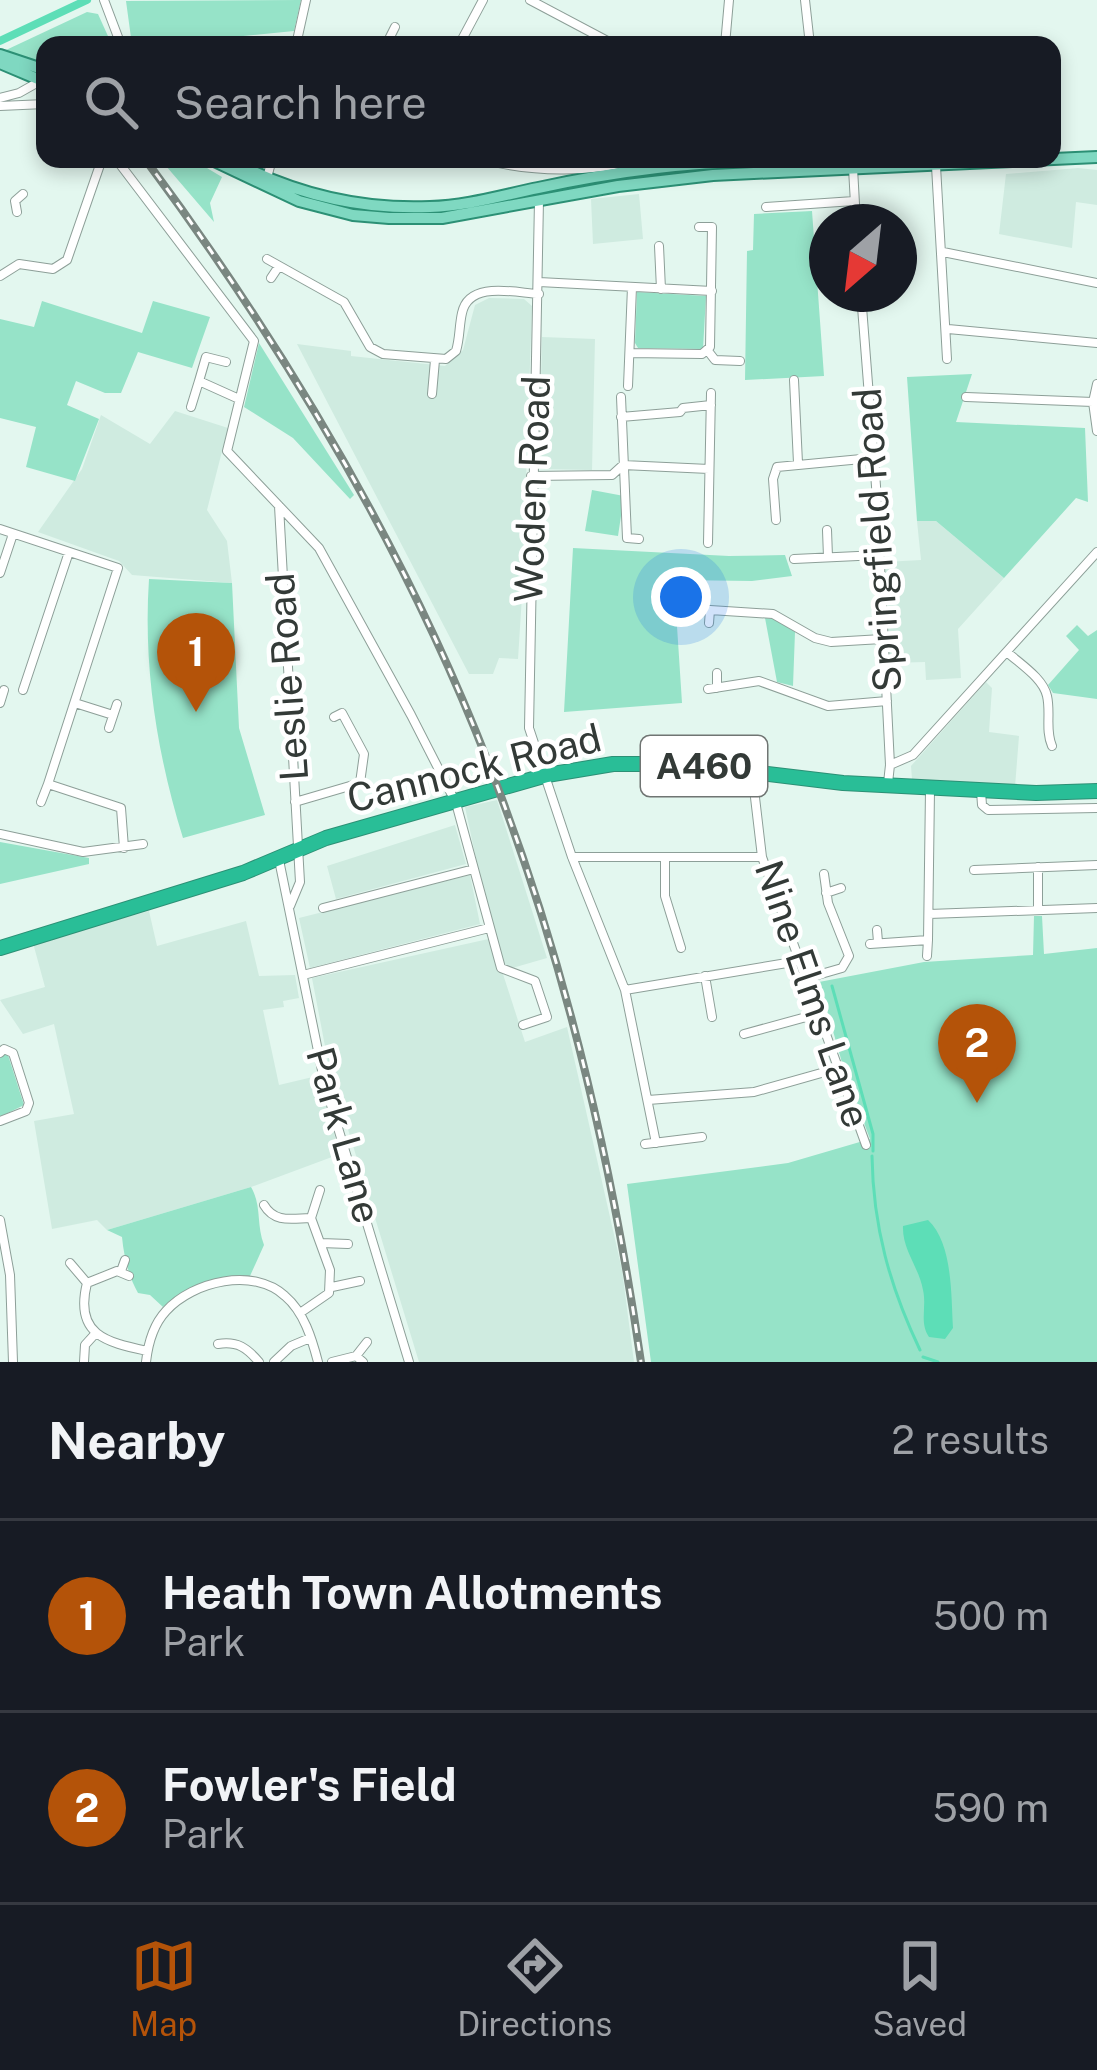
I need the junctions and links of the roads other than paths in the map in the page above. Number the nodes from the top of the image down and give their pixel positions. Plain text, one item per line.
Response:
1 (306, 0) edge
2 (483, 0) edge
3 (530, 0) edge
4 (729, 0) edge
5 (805, 0) edge
6 (105, 2) edge
7 (395, 28) dead end
8 (118, 36) edge
9 (298, 36) edge
10 (391, 36) edge
11 (464, 36) edge
12 (598, 36) edge
13 (725, 36) edge
14 (809, 36) edge
15 (7, 62) edge
16 (36, 75) edge
17 (36, 83) edge
18 (16, 96) junction
19 (36, 102) edge
20 (36, 104) edge
21 (1, 105) edge
22 (1093, 155) edge
23 (1061, 157) edge
24 (99, 168) edge
25 (123, 168) edge
26 (231, 168) edge
27 (242, 168) edge
28 (269, 168) edge
29 (551, 168) edge
30 (581, 168) edge
31 (700, 168) edge
32 (854, 168) edge
33 (936, 168) edge
34 (265, 183) junction
35 (539, 194) junction
36 (0, 196) edge
37 (854, 201) junction
38 (18, 202) dead end
39 (854, 204) edge
40 (766, 207) dead end
41 (699, 227) dead end
42 (659, 246) dead end
43 (943, 252) junction
44 (267, 259) dead end
45 (279, 266) junction
46 (0, 276) edge
47 (271, 278) dead end
48 (539, 282) junction
49 (1097, 283) edge
50 (632, 287) junction
51 (661, 289) junction
52 (712, 291) junction
53 (539, 294) junction
54 (862, 312) edge
55 (947, 328) junction
56 (1097, 343) edge
57 (707, 351) junction
58 (630, 353) junction
59 (947, 358) dead end
60 (435, 360) junction
61 (740, 361) dead end
62 (226, 362) dead end
63 (794, 380) dead end
64 (199, 381) junction
65 (1097, 384) edge
66 (628, 386) dead end
67 (711, 393) dead end
68 (432, 394) dead end
69 (972, 394) dead end
70 (621, 397) dead end
71 (239, 400) junction
72 (1093, 402) junction
73 (711, 405) junction
74 (191, 407) dead end
75 (621, 417) junction
76 (1097, 431) edge
77 (872, 458) junction
78 (799, 463) junction
79 (622, 464) junction
80 (709, 469) junction
81 (531, 476) junction
82 (279, 504) junction
83 (776, 520) dead end
84 (0, 529) edge
85 (827, 530) dead end
86 (13, 534) junction
87 (639, 539) dead end
88 (708, 543) dead end
89 (69, 552) junction
90 (879, 555) junction
91 (828, 557) junction
92 (794, 559) dead end
93 (1095, 559) edge
94 (0, 573) edge
95 (709, 623) dead end
96 (882, 639) junction
97 (1007, 652) junction
98 (717, 673) dead end
99 (4, 690) dead end
100 (23, 690) dead end
101 (887, 701) junction
102 (75, 703) junction
103 (0, 704) edge
104 (117, 704) dead end
105 (113, 716) junction
106 (334, 717) dead end
107 (109, 728) dead end
108 (1052, 746) dead end
109 (890, 765) junction
110 (752, 772) junction
111 (547, 775) junction
112 (48, 784) junction
113 (888, 786) junction
114 (930, 788) junction
115 (981, 791) junction
116 (1097, 791) edge
117 (41, 802) dead end
118 (295, 802) junction
119 (456, 803) junction
120 (1097, 808) edge
121 (0, 834) edge
122 (143, 844) dead end
123 (124, 848) junction
124 (298, 850) junction
125 (572, 857) junction
126 (664, 857) junction
127 (762, 857) junction
128 (279, 859) junction
129 (1097, 865) edge
130 (1038, 867) junction
131 (474, 869) junction
132 (974, 870) dead end
133 (824, 874) dead end
134 (841, 888) dead end
135 (826, 892) junction
136 (290, 906) junction
137 (323, 908) dead end
138 (1097, 908) edge
139 (1038, 910) junction
140 (928, 914) junction
141 (489, 928) junction
142 (877, 930) dead end
143 (928, 940) junction
144 (0, 948) edge
145 (681, 949) dead end
146 (927, 956) dead end
147 (799, 961) junction
148 (303, 975) junction
149 (705, 976) junction
150 (807, 978) junction
151 (625, 990) junction
152 (821, 1013) junction
153 (712, 1017) dead end
154 (523, 1025) dead end
155 (756, 1031) junction
156 (744, 1034) dead end
157 (759, 1042) dead end
158 (0, 1053) edge
159 (839, 1068) junction
160 (648, 1100) junction
161 (0, 1121) edge
162 (702, 1137) dead end
163 (866, 1145) dead end
164 (330, 1201) dead end
165 (265, 1214) dead end
166 (311, 1218) junction
167 (0, 1220) edge
168 (345, 1241) dead end
169 (321, 1243) junction
170 (125, 1260) dead end
171 (70, 1262) dead end
172 (360, 1280) dead end
173 (87, 1283) junction
174 (332, 1287) junction
175 (300, 1313) junction
176 (95, 1334) junction
177 (310, 1338) junction
178 (367, 1342) dead end
179 (218, 1344) dead end
180 (147, 1356) edge
181 (359, 1359) edge
182 (13, 1362) edge
183 (84, 1362) edge
184 (260, 1362) edge
185 (274, 1362) edge
186 (318, 1362) edge
187 (332, 1362) edge
188 (410, 1362) edge

1 - 9 street
2 - 11 street
3 - 12 street
4 - 13 street
5 - 14 street
6 - 8 street
7 - 10 street
15 - 16 main road
17 - 18 street
18 - 19 street
18 - 21 street
20 - 21 street
22 - 23 main road
24 - 46 street
25 - 71 street
26 - 34 main road
27 - 34 main road
28 - 34 street
29 - 30 street
31 - 35 main road
32 - 37 street
33 - 43 street
34 - 35 main road
35 - 48 street, Woden Road
36 - 38 street
37 - 39 street
37 - 40 street
41 - 52 street
42 - 51 street
43 - 49 street
43 - 55 street
44 - 45 street
45 - 47 street
45 - 60 street
48 - 50 street
48 - 53 street, Woden Road
50 - 51 street
50 - 58 street
51 - 52 street
52 - 57 street
53 - 60 street
53 - 81 street, Woden Road
54 - 77 street, Springfield Road
55 - 56 street
55 - 59 street
57 - 58 street
57 - 61 street
58 - 66 street
60 - 68 street
62 - 64 street
63 - 78 street
64 - 71 street
64 - 74 street
65 - 72 street
67 - 73 street
69 - 72 street
70 - 75 street
71 - 82 street
72 - 76 street
73 - 75 street
73 - 80 street
75 - 79 street
77 - 78 street
77 - 90 street, Springfield Road
78 - 83 street
79 - 80 street
79 - 81 street
79 - 87 street
80 - 88 street
81 - 111 street, Woden Road
82 - 118 street, Leslie Road
82 - 119 street
84 - 86 street
85 - 91 street
86 - 89 street
86 - 94 street
89 - 100 street
89 - 102 street
90 - 91 street
90 - 96 street, Springfield Road
91 - 92 street
93 - 97 street
95 - 96 street
96 - 101 street, Springfield Road
97 - 108 street
97 - 109 street
98 - 101 street
99 - 103 street
101 - 109 street, Springfield Road
102 - 105 street
102 - 112 street
104 - 105 street
105 - 107 street
106 - 118 street
109 - 113 street, Springfield Road
110 - 111 highway, Cannock Road / A460
110 - 113 highway, Cannock Road / A460
110 - 127 street, Nine Elms Lane
111 - 119 highway, Cannock Road / A460
111 - 125 street, Woden Road
112 - 117 street
112 - 123 street
113 - 114 highway, Cannock Road / A460
114 - 115 highway, Cannock Road / A460
114 - 140 street
115 - 116 highway, Cannock Road / A460
115 - 120 street, Cannock Road
118 - 124 street, Leslie Road
119 - 124 highway, Cannock Road / A460
119 - 131 street
121 - 123 street
122 - 123 street
124 - 128 highway, Cannock Road / A460
124 - 136 street, Park Lane
125 - 126 street
125 - 151 street, Woden Road
126 - 127 street
126 - 145 street
127 - 147 street, Nine Elms Lane
128 - 136 street, Park Lane
128 - 144 highway, Cannock Road / A460
129 - 130 street
130 - 132 street
130 - 139 street
131 - 137 street
131 - 141 street
133 - 135 street
134 - 135 street
135 - 150 street
136 - 148 street, Park Lane
138 - 139 street
139 - 140 street
140 - 143 street
141 - 148 street
141 - 154 street
142 - 143 street
143 - 146 street
147 - 149 street
147 - 150 street, Nine Elms Lane
148 - 188 street, Park Lane
149 - 151 street
149 - 153 street
150 - 152 street, Nine Elms Lane
151 - 160 street, Woden Road
152 - 155 street
152 - 159 street, Nine Elms Lane
155 - 156 street
155 - 157 street
158 - 161 street
159 - 160 street
159 - 163 street, Nine Elms Lane
160 - 162 street, Woden Road
164 - 166 street
165 - 166 street
166 - 169 street
167 - 182 street
168 - 169 street
169 - 174 street
170 - 173 street
171 - 173 street
172 - 174 street
173 - 176 street
174 - 175 street
175 - 177 street
175 - 180 street
176 - 180 street
176 - 183 street
177 - 185 street
177 - 186 street
178 - 181 street
179 - 184 street
181 - 187 street

